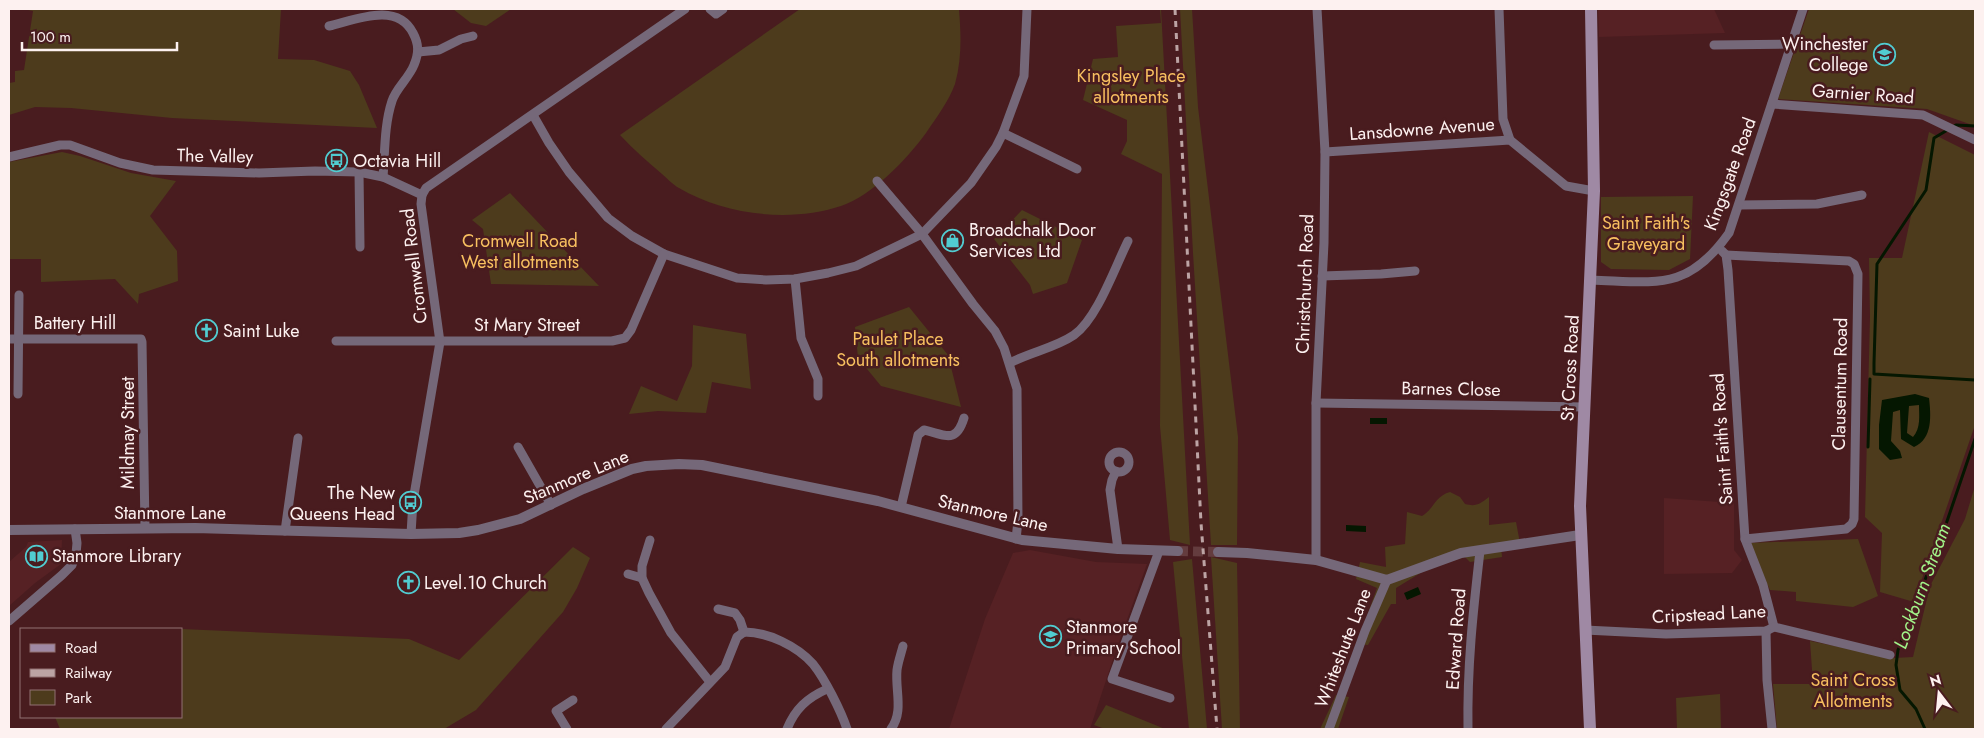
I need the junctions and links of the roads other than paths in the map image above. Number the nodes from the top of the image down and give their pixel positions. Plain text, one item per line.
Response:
1 (685, 9) edge
2 (710, 9) edge
3 (723, 9) edge
4 (1027, 9) edge
5 (1317, 9) edge
6 (1499, 9) edge
7 (1591, 9) edge
8 (1803, 9) edge
9 (329, 26) dead end
10 (473, 36) dead end
11 (1791, 44) junction
12 (1714, 45) dead end
13 (418, 52) junction
14 (1772, 104) junction
15 (533, 115) junction
16 (1003, 132) junction
17 (1510, 140) junction
18 (1975, 140) edge
19 (1325, 152) junction
20 (9, 157) edge
21 (1078, 169) dead end
22 (360, 172) junction
23 (383, 177) junction
24 (877, 181) dead end
25 (1594, 191) junction
26 (422, 195) junction
27 (1862, 196) dead end
28 (1738, 205) junction
29 (922, 234) junction
30 (1128, 241) dead end
31 (360, 247) dead end
32 (1718, 248) junction
33 (664, 254) junction
34 (1726, 255) junction
35 (1415, 271) dead end
36 (1322, 276) junction
37 (795, 279) junction
38 (1591, 280) junction
39 (18, 295) dead end
40 (9, 339) edge
41 (19, 339) junction
42 (140, 339) joint
43 (336, 341) dead end
44 (440, 342) junction
45 (1010, 363) junction
46 (18, 394) dead end
47 (818, 396) dead end
48 (1316, 403) junction
49 (1585, 407) junction
50 (964, 418) dead end
51 (298, 438) dead end
52 (518, 448) dead end
53 (1116, 472) dead end
54 (551, 505) junction
55 (901, 507) junction
56 (145, 528) junction
57 (75, 529) junction
58 (9, 530) edge
59 (285, 531) junction
60 (411, 534) junction
61 (1580, 536) junction
62 (1745, 538) junction
63 (1016, 539) junction
64 (650, 540) dead end
65 (1118, 549) junction
66 (1159, 551) junction
67 (1178, 551) tunnel mouth
68 (1480, 551) junction
69 (1218, 552) tunnel mouth
70 (1316, 560) junction
71 (628, 574) dead end
72 (642, 578) junction
73 (1388, 580) junction
74 (718, 609) dead end
75 (9, 620) edge
76 (1770, 629) junction
77 (1585, 630) junction
78 (744, 632) junction
79 (903, 646) dead end
80 (1890, 655) dead end
81 (710, 682) junction
82 (827, 689) junction
83 (1170, 698) dead end
84 (573, 700) dead end
85 (567, 729) edge
86 (666, 729) edge
87 (787, 729) edge
88 (847, 729) edge
89 (892, 729) edge
90 (1329, 729) edge
91 (1468, 729) edge
92 (1590, 729) edge
93 (1772, 729) edge

1 - 15 street, Cromwell Road
2 - 3 street
4 - 16 street
5 - 19 street, Christchurch Road
6 - 17 street
7 - 25 main road, St Cross Road
8 - 11 street, Kingsgate Road
9 - 13 street
10 - 13 street
11 - 12 street
11 - 14 street, Kingsgate Road
13 - 23 street
14 - 18 street, Garnier Road
14 - 28 street, Kingsgate Road
15 - 26 street, Cromwell Road
15 - 33 street
16 - 21 street
16 - 29 street
17 - 19 street, Lansdowne Avenue
17 - 25 street, Lansdowne Avenue
19 - 36 street, Christchurch Road
20 - 22 street, The Valley
22 - 23 street, The Valley
22 - 31 street
23 - 26 street, The Valley
24 - 29 street
25 - 38 main road, St Cross Road
26 - 44 street, Cromwell Road
27 - 28 street
28 - 32 street, Kingsgate Road
29 - 37 street
29 - 45 street
30 - 45 street
32 - 34 street
32 - 38 street, Kingsgate Road
33 - 37 street
33 - 44 street, St Mary Street
34 - 62 street, Saint Faith's Road
34 - 62 street, Clausentum Road
35 - 36 street
36 - 48 street, Christchurch Road
37 - 47 street
38 - 49 main road, St Cross Road
39 - 41 street
40 - 41 street, Battery Hill
41 - 42 street, Battery Hill
41 - 46 street
42 - 56 street, Mildmay Street
43 - 44 street, St Mary Street
44 - 60 street, Cromwell Road
45 - 63 street
48 - 49 street, Barnes Close
48 - 70 street, Christchurch Road
49 - 61 main road, St Cross Road
50 - 55 street
51 - 59 street
52 - 54 street
53 - 65 street
54 - 55 street, Stanmore Lane
54 - 60 street, Stanmore Lane
55 - 63 street, Stanmore Lane
56 - 57 street, Stanmore Lane
56 - 59 street, Stanmore Lane
57 - 58 street, Stanmore Lane
57 - 75 street
59 - 60 street, Stanmore Lane
61 - 68 street
61 - 77 main road, St Cross Road
62 - 76 street, Saint Faith's Road
63 - 65 street, Stanmore Lane
64 - 72 street
65 - 66 street, Stanmore Lane
66 - 67 street, Stanmore Lane
66 - 83 street
68 - 73 street
68 - 91 street, Edward Road
69 - 70 street
70 - 73 street
71 - 72 street
72 - 81 street
73 - 90 street, Whiteshute Lane
74 - 78 street
76 - 77 street, Cripstead Lane
76 - 80 street, Cripstead Lane
76 - 93 street, Saint Faith's Road
77 - 92 main road, St Cross Road
78 - 81 street
78 - 82 street
79 - 89 street
81 - 86 street
82 - 87 street
82 - 88 street
84 - 85 street

